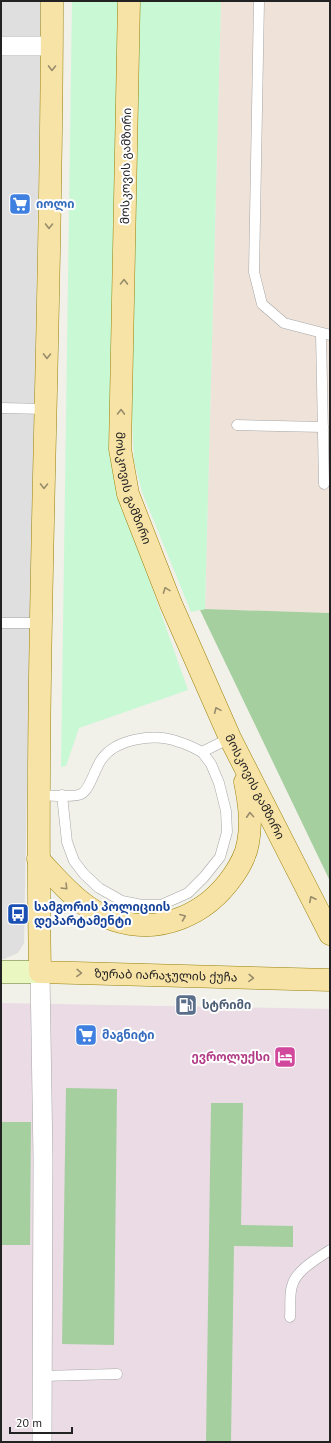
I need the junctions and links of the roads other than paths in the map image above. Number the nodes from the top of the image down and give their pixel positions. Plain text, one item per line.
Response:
1 (52, 1) edge
2 (129, 1) edge
3 (259, 1) edge
4 (1, 46) edge
5 (52, 46) junction
6 (325, 334) edge
7 (1, 408) edge
8 (46, 409) junction
9 (238, 425) dead end
10 (323, 427) junction
11 (324, 484) dead end
12 (1, 622) edge
13 (41, 623) junction
14 (230, 738) junction
15 (202, 752) junction
16 (240, 758) junction
17 (39, 795) junction
18 (62, 795) junction
19 (38, 859) junction
20 (330, 934) edge
21 (1, 972) edge
22 (40, 972) junction
23 (330, 980) edge
24 (330, 1250) edge
25 (290, 1317) dead end
26 (117, 1374) dead end
27 (42, 1376) junction
28 (42, 1442) edge

1 - 5 main road
14 -> 2 main road, მოსკოვის გამზირი
3 - 6 lane
4 - 5 street
5 -> 8 main road
6 - 10 lane
7 - 8 lane
8 -> 13 main road
9 - 10 lane
10 - 11 lane
12 - 13 lane
13 - 17 main road
14 - 15 lane
14 - 16 main road, მოსკოვის გამზირი
15 - 18 lane
15 - 18 lane
19 -> 16 main road
20 -> 16 main road, მოსკოვის გამზირი
17 - 18 lane
17 - 19 main road
19 - 22 main road
21 - 22 main road, ზურაბ იარაჯულის ქუჩა
22 -> 23 main road, ზურაბ იარაჯულის ქუჩა
22 - 27 street
24 - 25 lane
26 - 27 lane
27 - 28 street

